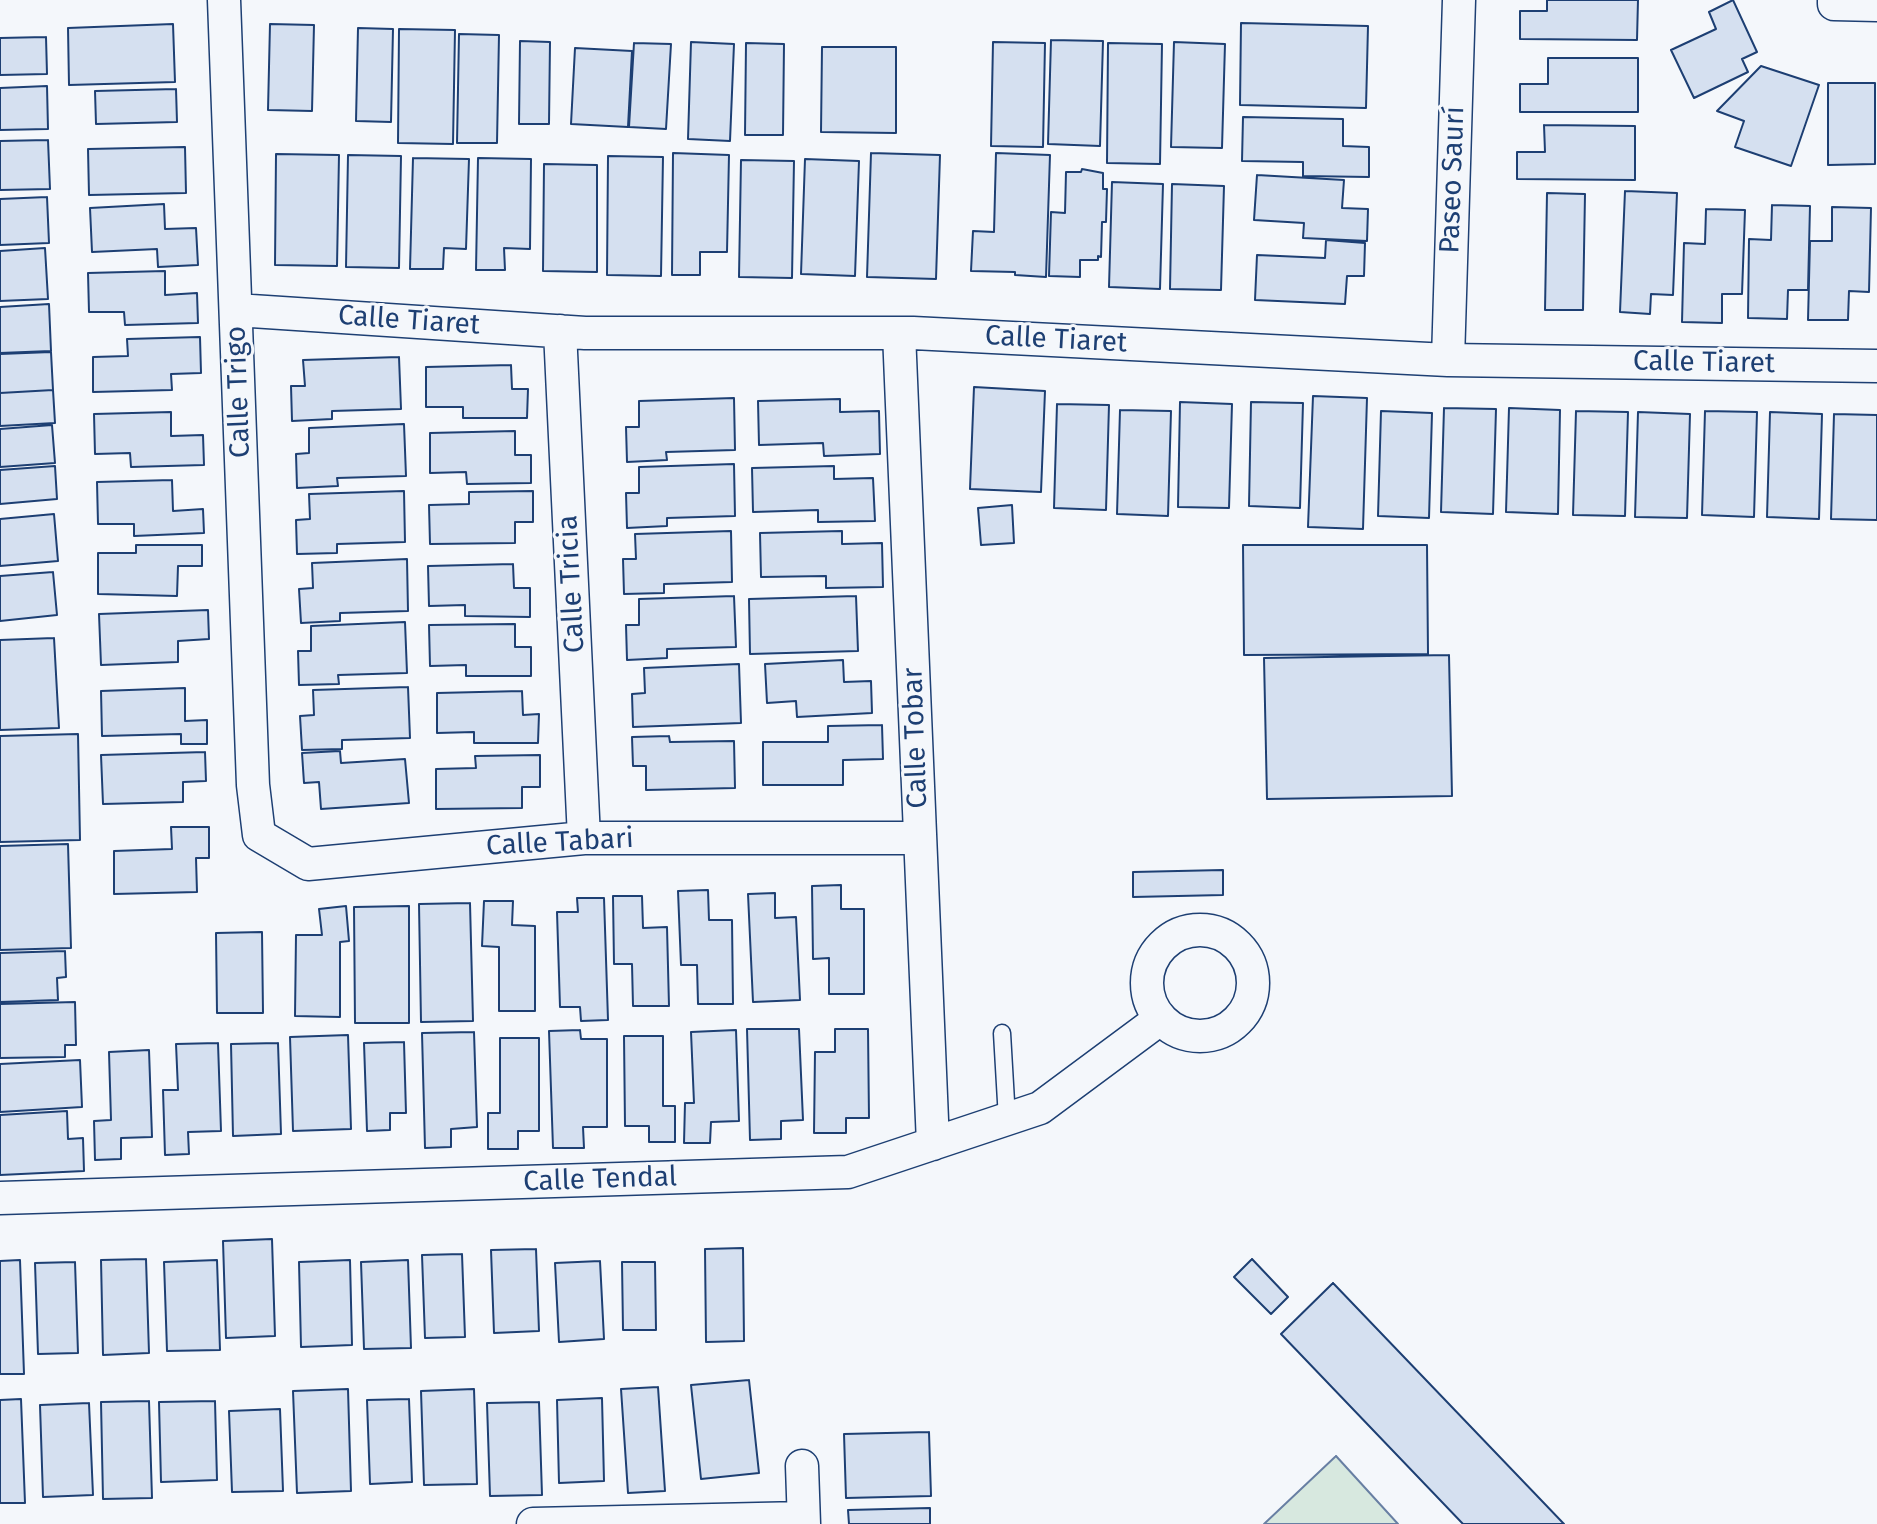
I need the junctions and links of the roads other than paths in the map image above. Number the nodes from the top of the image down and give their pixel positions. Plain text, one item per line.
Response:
1 (224, 0) edge
2 (1459, 0) edge
3 (1834, 0) edge
4 (1877, 5) edge
5 (236, 310) junction
6 (560, 331) junction
7 (899, 333) junction
8 (1448, 360) junction
9 (1877, 366) edge
10 (253, 785) joint
11 (584, 838) junction
12 (920, 838) junction
13 (1160, 1019) dead end
14 (1002, 1033) dead end
15 (1007, 1119) junction
16 (933, 1144) junction
17 (0, 1198) edge
18 (802, 1466) dead end
19 (804, 1521) edge
20 (533, 1524) edge

1 - 5 street, Calle Trigo
2 - 8 street, Paseo Saurí
3 - 4 street
5 - 6 street, Calle Tiaret
5 - 10 street, Calle Trigo
6 - 7 street, Calle Tiaret
6 - 11 street, Calle Tricia
7 - 8 street, Calle Tiaret
7 - 12 street, Calle Tobar
8 - 9 street, Calle Tiaret
10 - 11 street, Calle Tabari
11 - 12 street, Calle Tabari
12 - 16 street, Calle Tobar
13 - 15 street, Calle Tendal
14 - 15 lane
15 - 16 street, Calle Tendal
16 - 17 street, Calle Tendal
18 - 19 street
19 - 20 street

